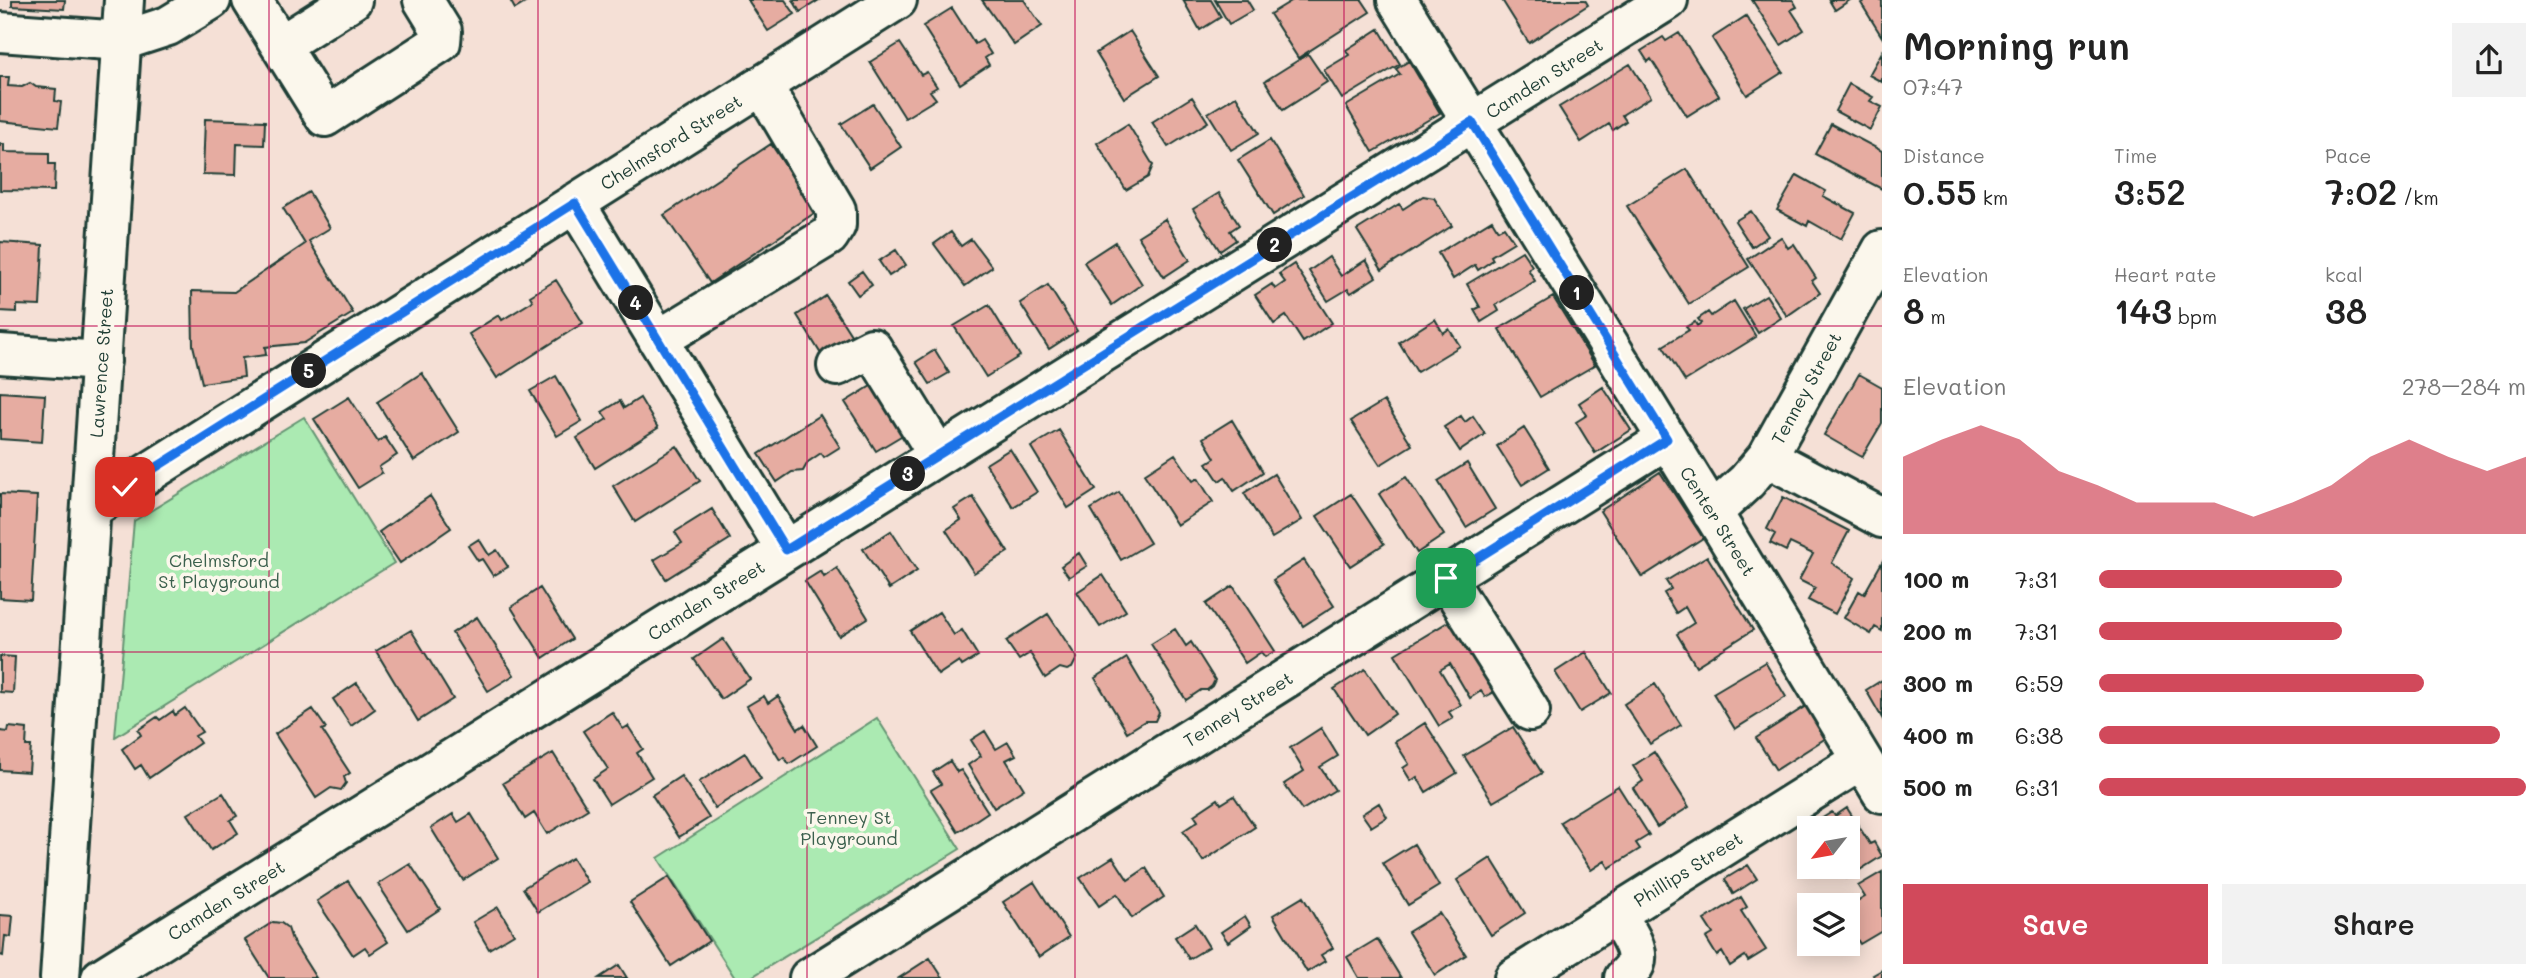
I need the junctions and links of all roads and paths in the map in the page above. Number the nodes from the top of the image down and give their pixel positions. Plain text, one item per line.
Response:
1 (124, 0) edge
2 (211, 0) edge
3 (251, 0) edge
4 (352, 0) edge
5 (423, 0) edge
6 (897, 0) edge
7 (1397, 0) edge
8 (1668, 0) edge
9 (0, 32) edge
10 (122, 41) junction
11 (281, 45) junction
12 (762, 85) junction
13 (1472, 122) junction
14 (575, 203) junction
15 (1882, 250) edge
16 (658, 340) junction
17 (0, 354) edge
18 (101, 362) junction
19 (837, 366) dead end
20 (1667, 439) junction
21 (938, 455) junction
22 (1767, 457) junction
23 (91, 509) junction
24 (1712, 513) junction
25 (1882, 518) edge
26 (786, 550) junction
27 (1446, 578) junction
28 (1530, 711) dead end
29 (1862, 760) junction
30 (1882, 793) edge
31 (1616, 914) junction
32 (60, 978) edge
33 (101, 978) edge
34 (809, 978) edge
35 (1514, 978) edge
36 (1624, 978) edge

1 - 10 street, Lawrence Street
2 - 10 street
3 - 11 street
4 - 11 street
5 - 11 street
6 - 12 street, Chelmsford Street
7 - 13 street, Center Street
8 - 13 street, Camden Street
9 - 10 street
10 - 18 street, Lawrence Street
12 - 14 street, Chelmsford Street
12 - 16 street
13 - 20 street, Center Street
13 - 21 street, Camden Street
14 - 16 street
14 - 23 street, Chelmsford Street
15 - 22 street, Tenney Street
16 - 26 street
17 - 18 street
18 - 23 street, Lawrence Street
19 - 21 street
20 - 24 street, Center Street
20 - 27 street, Tenney Street
21 - 26 street, Camden Street
22 - 24 street, Tenney Street
22 - 25 street
23 - 32 street, Lawrence Street
24 - 29 street, Center Street
26 - 33 street, Camden Street
27 - 28 street
27 - 34 street, Tenney Street
29 - 30 street, Center Street
29 - 31 street, Phillips Street
31 - 35 street, Phillips Street
31 - 36 street

